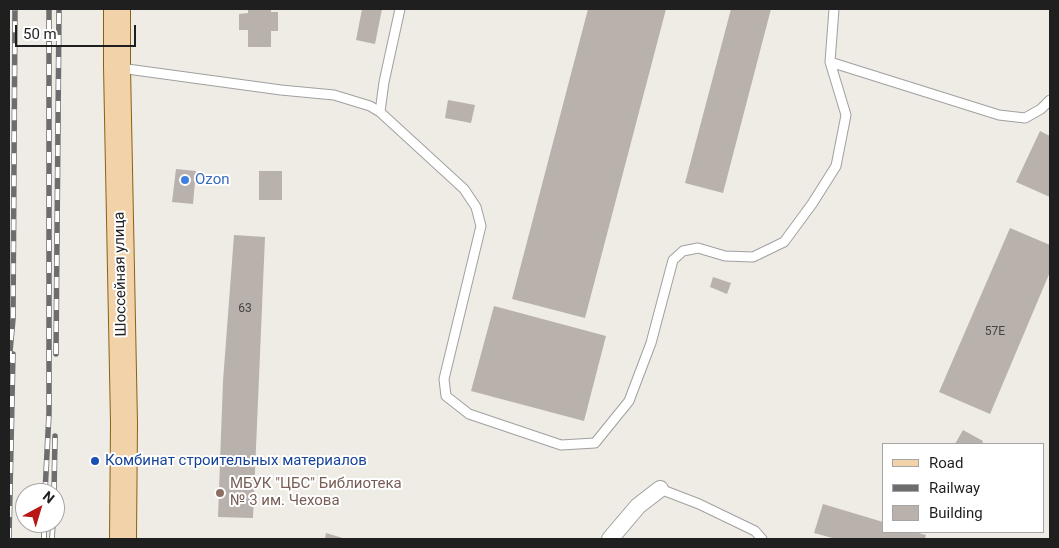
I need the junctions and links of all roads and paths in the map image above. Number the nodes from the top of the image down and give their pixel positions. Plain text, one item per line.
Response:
1 (117, 9) edge
2 (400, 9) edge
3 (834, 9) edge
4 (830, 62) junction
5 (117, 67) junction
6 (1050, 100) edge
7 (380, 112) junction
8 (660, 489) joint
9 (123, 539) edge
10 (610, 539) edge
11 (762, 539) edge

1 - 5 main road, Шоссейная улица
2 - 7 lane
3 - 4 lane
4 - 6 lane
4 - 7 lane
5 - 7 lane
5 - 9 main road, Шоссейная улица
8 - 10 street
8 - 11 lane

